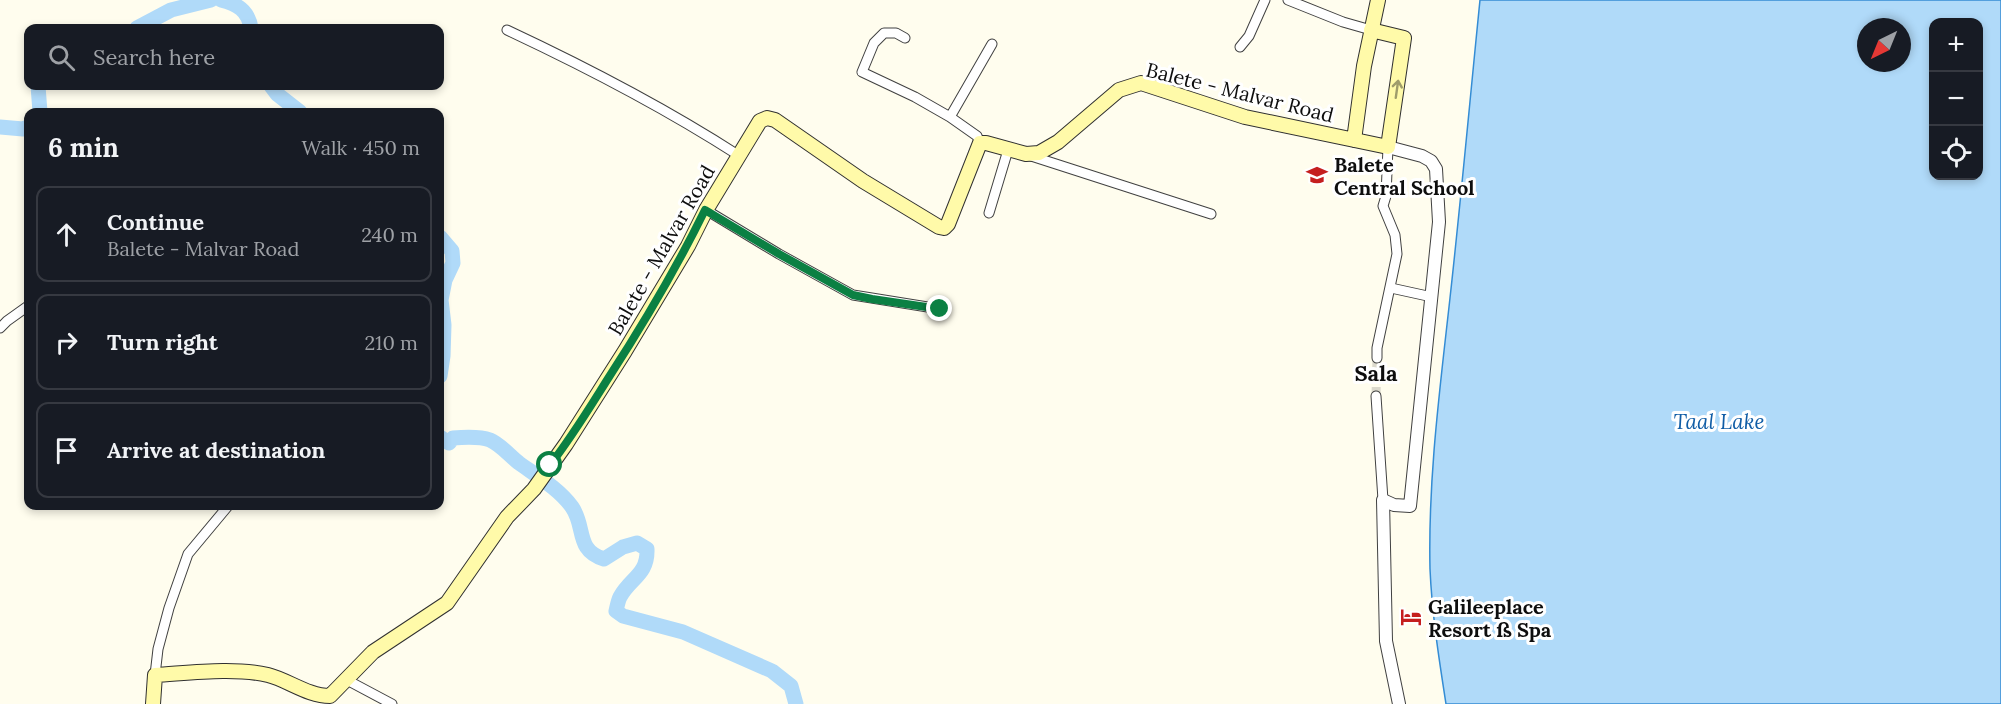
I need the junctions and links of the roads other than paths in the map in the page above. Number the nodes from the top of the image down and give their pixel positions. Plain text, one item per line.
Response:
1 (1265, 0) edge
2 (1288, 0) edge
3 (1378, 0) edge
4 (507, 30) dead end
5 (1371, 30) junction
6 (906, 38) dead end
7 (992, 44) dead end
8 (1240, 47) dead end
9 (950, 117) junction
10 (1354, 140) junction
11 (980, 143) junction
12 (1388, 147) junction
13 (1008, 150) junction
14 (1026, 154) junction
15 (738, 155) junction
16 (705, 210) junction
17 (990, 213) dead end
18 (1211, 214) dead end
19 (1390, 288) junction
20 (1432, 297) junction
21 (24, 309) edge
22 (940, 309) dead end
23 (0, 328) edge
24 (1377, 358) tunnel mouth
25 (1376, 396) tunnel mouth
26 (1383, 500) junction
27 (225, 510) edge
28 (155, 675) junction
29 (345, 679) junction
30 (153, 704) edge
31 (392, 704) edge
32 (1399, 704) edge

1 - 8 street
2 - 5 street
3 - 5 main road, Balete - Malvar Road
4 - 15 street
5 - 10 main road, Balete - Malvar Road
12 -> 5 main road
6 - 9 street
7 - 9 street
9 - 11 street
10 - 12 main road
10 - 14 main road, Balete - Malvar Road
11 - 13 main road
11 - 15 main road, Balete - Malvar Road
12 - 19 street
12 - 20 street
13 - 14 main road
13 - 17 street
14 - 18 street
15 - 16 main road, Balete - Malvar Road
16 - 22 street
16 - 29 main road, Balete - Malvar Road
19 - 20 street
19 - 24 street
20 - 26 street
21 - 23 street
25 - 26 street
26 - 32 street
27 - 28 street
28 - 29 main road, Balete - Malvar Road
28 - 30 main road
29 - 31 street

